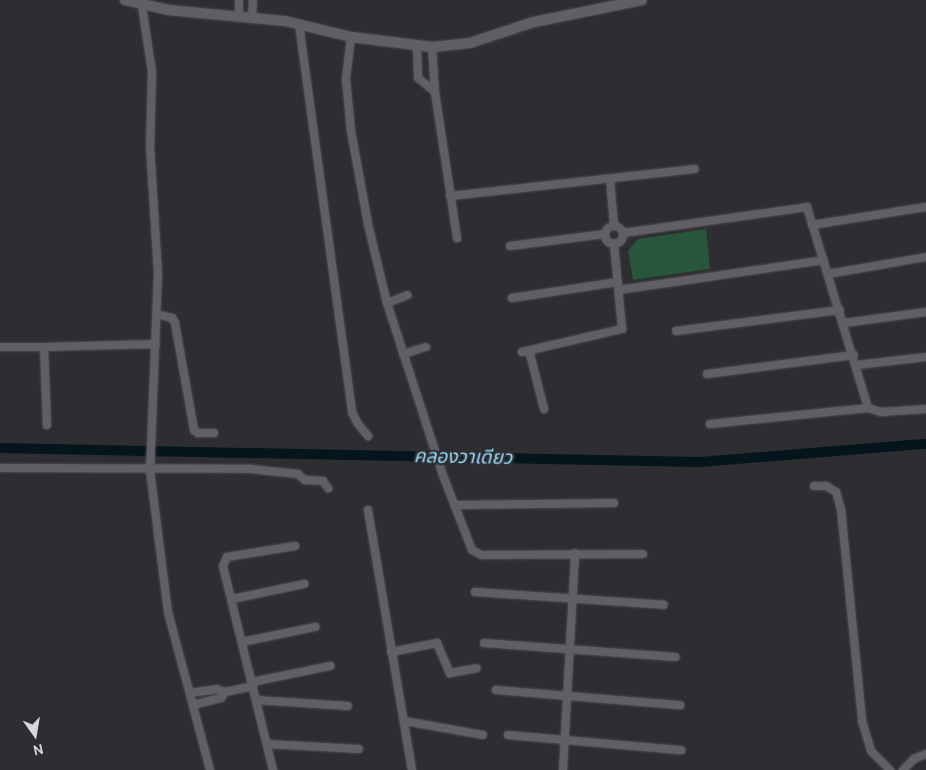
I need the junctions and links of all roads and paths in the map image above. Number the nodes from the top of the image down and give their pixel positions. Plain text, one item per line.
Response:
1 (125, 0) edge
2 (239, 0) edge
3 (253, 0) edge
4 (642, 0) edge
5 (142, 6) junction
6 (239, 17) junction
7 (252, 18) junction
8 (299, 24) junction
9 (351, 37) junction
10 (417, 46) junction
11 (432, 47) junction
12 (435, 92) junction
13 (695, 169) dead end
14 (610, 179) junction
15 (450, 196) junction
16 (926, 207) edge
17 (812, 225) junction
18 (614, 226) junction
19 (623, 233) junction
20 (605, 234) junction
21 (457, 238) dead end
22 (614, 244) junction
23 (510, 246) dead end
24 (926, 257) edge
25 (824, 260) junction
26 (828, 274) junction
27 (618, 282) junction
28 (619, 290) junction
29 (408, 296) dead end
30 (512, 298) dead end
31 (387, 303) junction
32 (840, 310) junction
33 (926, 312) edge
34 (157, 314) junction
35 (844, 323) junction
36 (676, 331) dead end
37 (156, 344) junction
38 (0, 347) edge
39 (44, 347) junction
40 (426, 347) dead end
41 (403, 354) junction
42 (854, 355) junction
43 (926, 357) edge
44 (857, 365) junction
45 (707, 374) dead end
46 (868, 408) junction
47 (544, 409) dead end
48 (926, 409) edge
49 (710, 424) dead end
50 (47, 425) dead end
51 (214, 433) dead end
52 (368, 436) dead end
53 (150, 466) junction
54 (0, 468) edge
55 (814, 486) dead end
56 (328, 488) dead end
57 (614, 503) dead end
58 (456, 505) junction
59 (368, 510) dead end
60 (294, 546) dead end
61 (575, 552) junction
62 (643, 554) dead end
63 (304, 584) dead end
64 (475, 592) dead end
65 (232, 599) junction
66 (572, 600) junction
67 (664, 605) dead end
68 (315, 627) dead end
69 (242, 642) junction
70 (484, 643) dead end
71 (570, 650) junction
72 (391, 652) junction
73 (675, 656) dead end
74 (330, 666) dead end
75 (477, 668) dead end
76 (252, 684) junction
77 (496, 690) dead end
78 (225, 692) junction
79 (190, 693) junction
80 (568, 696) junction
81 (256, 700) junction
82 (193, 705) junction
83 (680, 705) dead end
84 (348, 706) dead end
85 (404, 721) junction
86 (483, 735) dead end
87 (508, 735) dead end
88 (565, 741) junction
89 (267, 744) junction
90 (359, 749) dead end
91 (681, 750) dead end
92 (926, 754) edge
93 (210, 770) edge
94 (273, 770) edge
95 (412, 770) edge
96 (563, 770) edge
97 (890, 770) edge
98 (902, 770) edge

1 - 5 street
2 - 6 street
3 - 7 street
4 - 11 street
5 - 6 street
5 - 34 street
6 - 7 street
7 - 8 street
8 - 9 street
8 - 52 street
9 - 10 street
9 - 31 street
10 - 11 street
10 - 12 street
11 - 12 street
12 - 15 street
13 - 14 street
14 - 15 street
14 - 18 street
15 - 21 street
16 - 17 street
17 - 19 street
17 - 25 street
18 - 19 street
18 - 20 street
19 - 22 street
20 - 22 street
20 - 23 street
22 - 27 street
24 - 26 street
25 - 26 street
25 - 28 street
26 - 32 street
27 - 28 street
27 - 30 street
28 - 47 street
29 - 31 street
31 - 41 street
32 - 35 street
32 - 36 street
33 - 35 street
34 - 37 street
34 - 51 street
35 - 42 street
37 - 39 street
37 - 53 street
38 - 39 street
39 - 50 street
40 - 41 street
41 - 58 street
42 - 44 street
42 - 45 street
43 - 44 street
44 - 46 street
46 - 48 street
46 - 49 street
53 - 54 street
53 - 56 street
53 - 79 street
55 - 97 street
57 - 58 street
58 - 61 street
59 - 72 street
60 - 65 street
61 - 62 street
61 - 66 street
63 - 65 street
64 - 66 street
65 - 69 street
66 - 67 street
66 - 71 street
68 - 69 street
69 - 76 street
70 - 71 street
71 - 73 street
71 - 80 street
72 - 75 street
72 - 85 street
74 - 76 street
76 - 78 street
76 - 81 street
77 - 80 street
78 - 79 street
78 - 82 street
79 - 82 street
80 - 83 street
80 - 88 street
81 - 84 street
81 - 89 street
82 - 93 street
85 - 86 street
85 - 95 street
87 - 88 street
88 - 91 street
88 - 96 street
89 - 90 street
89 - 94 street
92 - 98 street

